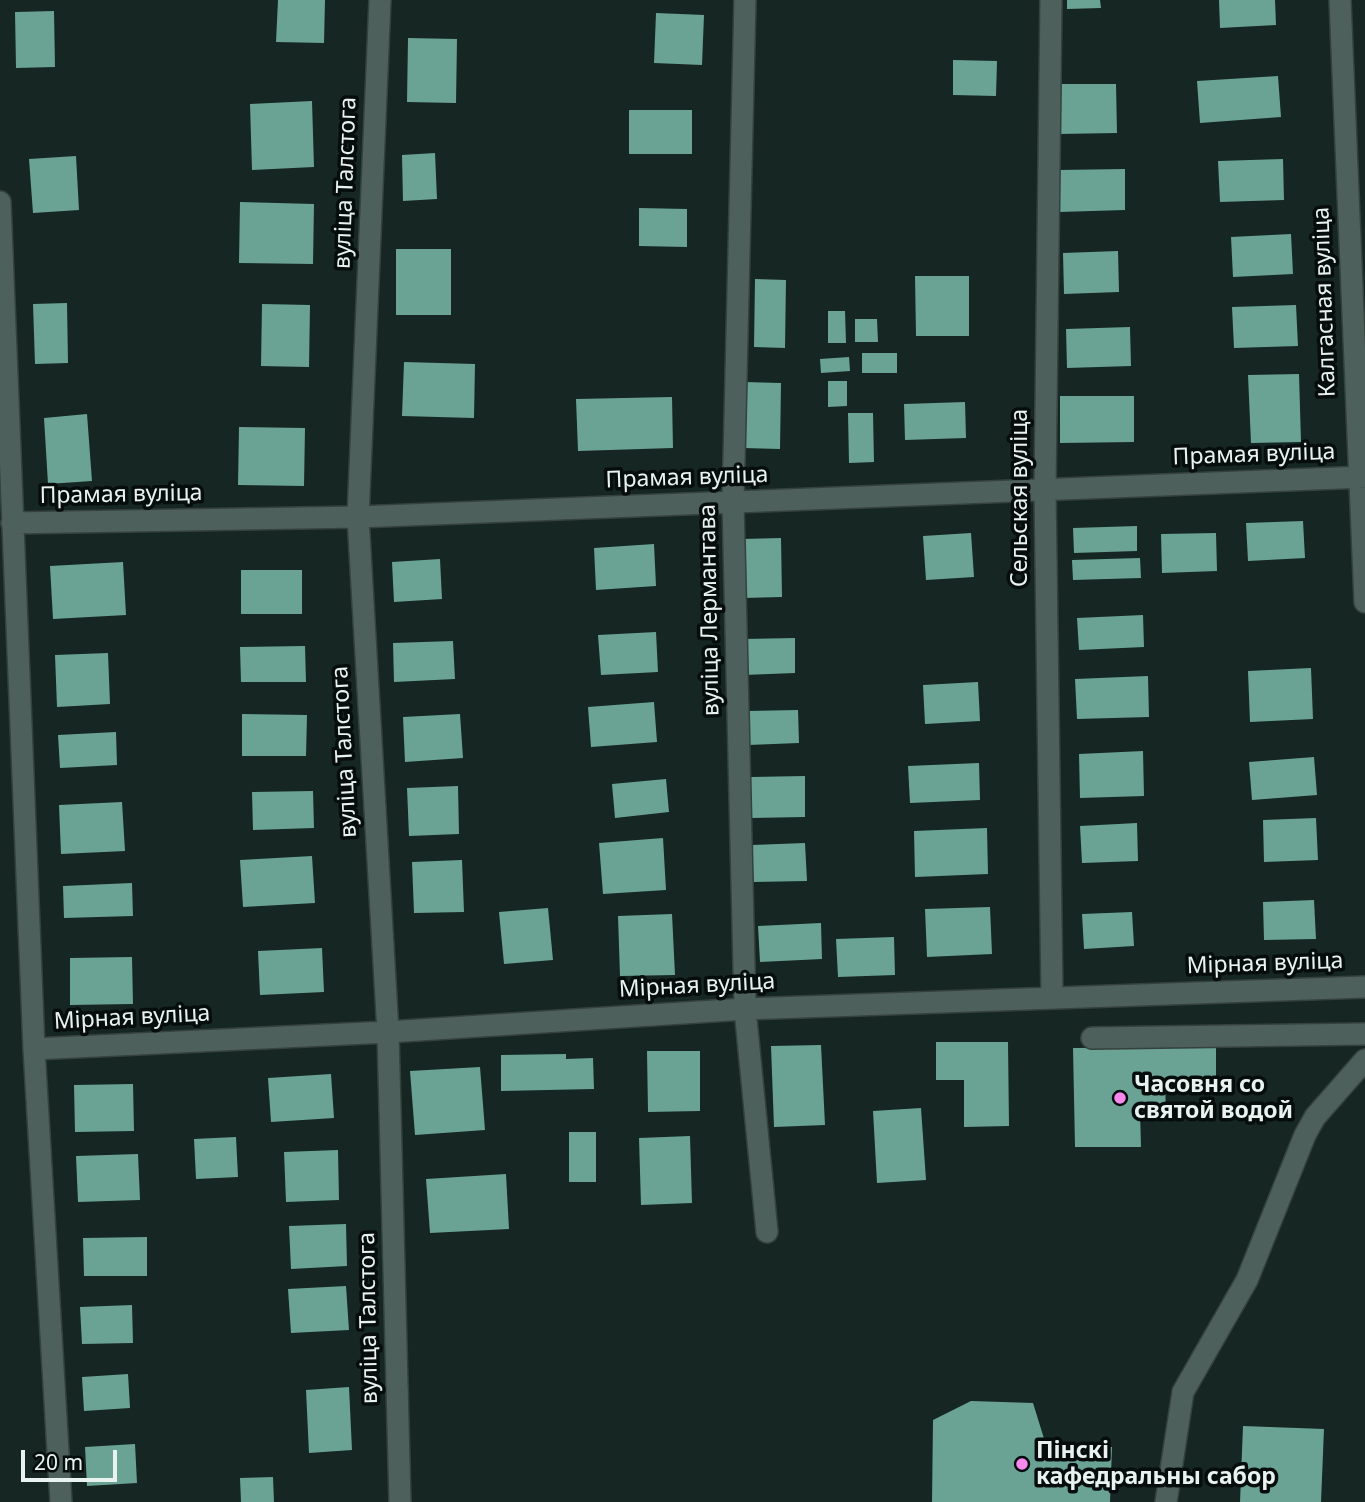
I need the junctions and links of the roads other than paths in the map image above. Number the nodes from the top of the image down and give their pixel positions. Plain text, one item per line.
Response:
1 (380, 0) edge
2 (745, 0) edge
3 (1051, 0) edge
4 (1340, 0) edge
5 (0, 202) edge
6 (1362, 477) edge
7 (1045, 489) junction
8 (733, 502) junction
9 (358, 517) junction
10 (12, 523) junction
11 (1365, 602) edge
12 (1365, 987) edge
13 (1052, 996) junction
14 (746, 1009) junction
15 (388, 1032) junction
16 (1365, 1034) edge
17 (1092, 1038) dead end
18 (34, 1049) junction
19 (1365, 1060) edge
20 (767, 1232) dead end
21 (61, 1502) edge
22 (400, 1502) edge
23 (1166, 1502) edge

1 - 9 street, вуліца Талстога
2 - 8 street, вуліца Лермантава
3 - 7 street, Сельская вуліца
4 - 6 street, Калгасная вуліца
5 - 10 street
6 - 7 street, Прамая вуліца
6 - 11 street, Калгасная вуліца
7 - 8 street, Прамая вуліца
7 - 13 street, Сельская вуліца
8 - 9 street, Прамая вуліца
8 - 14 street, вуліца Лермантава
9 - 10 street, Прамая вуліца
9 - 15 street, вуліца Талстога
10 - 18 street
12 - 13 street, Мірная вуліца
13 - 14 street, Мірная вуліца
14 - 15 street, Мірная вуліца
14 - 20 street, вуліца Лермантава
15 - 18 street, Мірная вуліца
15 - 22 street, вуліца Талстога
16 - 17 street
18 - 21 street
19 - 23 street

